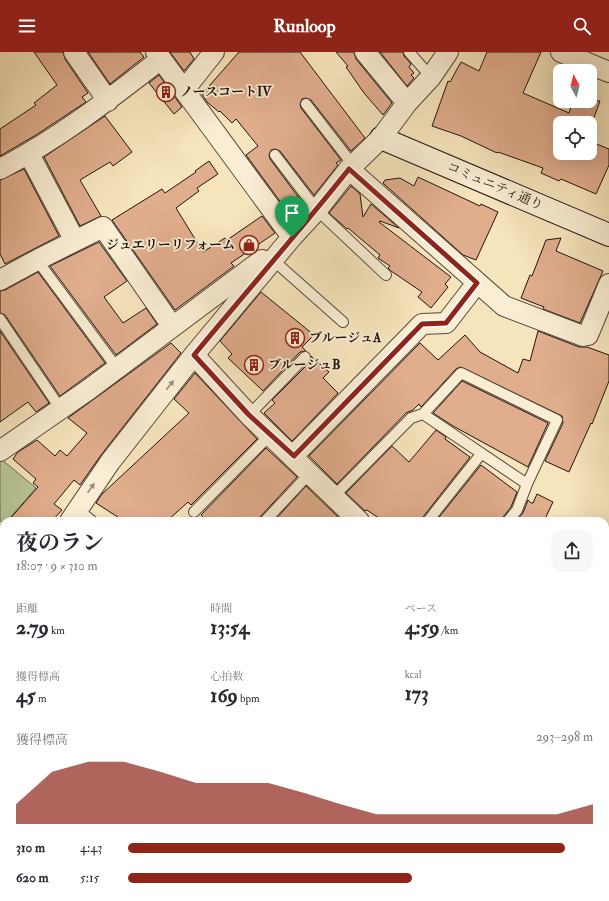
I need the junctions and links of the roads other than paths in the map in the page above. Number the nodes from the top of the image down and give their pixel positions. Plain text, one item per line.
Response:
1 (74, 52) edge
2 (214, 52) edge
3 (365, 52) edge
4 (409, 52) edge
5 (448, 52) edge
6 (561, 52) edge
7 (158, 56) edge
8 (609, 72) edge
9 (431, 77) junction
10 (184, 90) junction
11 (108, 101) junction
12 (306, 104) dead end
13 (407, 104) junction
14 (382, 138) junction
15 (29, 154) junction
16 (276, 155) dead end
17 (351, 167) junction
18 (0, 169) edge
19 (317, 210) junction
20 (609, 235) edge
21 (292, 237) junction
22 (75, 241) junction
23 (37, 260) junction
24 (273, 260) junction
25 (386, 275) dead end
26 (0, 279) edge
27 (477, 283) junction
28 (609, 284) edge
29 (0, 319) edge
30 (343, 322) dead end
31 (172, 326) junction
32 (194, 355) junction
33 (305, 357) dead end
34 (117, 368) junction
35 (60, 408) junction
36 (423, 414) junction
37 (249, 415) junction
38 (270, 435) junction
39 (0, 451) edge
40 (480, 454) junction
41 (294, 456) junction
42 (310, 473) junction
43 (526, 484) junction
44 (334, 496) junction
45 (194, 512) dead end
46 (73, 515) edge
47 (269, 517) edge
48 (349, 517) edge
49 (431, 517) edge
50 (511, 517) edge

1 - 11 street
2 - 10 street
3 - 13 street
4 - 9 lane
5 - 9 street
6 - 8 street
7 - 10 street
7 - 11 street
9 - 13 street
10 - 21 street
11 - 15 street
12 - 17 lane
13 - 14 street
14 - 17 street
14 - 20 street, コミュニティ通り
15 - 18 street
15 - 22 street
16 - 19 lane
17 - 19 street
17 - 27 street
19 - 21 street
19 - 25 lane
21 - 24 street
21 - 31 street
22 - 23 street
22 - 31 street
23 - 26 street
23 - 34 lane
24 - 30 lane
24 - 32 street
27 - 28 street
27 - 41 street
29 - 35 lane
31 - 34 street
32 - 37 street
46 -> 32 street
33 - 37 lane
34 - 35 street
35 - 39 street
36 - 40 lane
36 - 43 lane
36 - 44 lane
37 - 38 street
38 - 41 street
38 - 45 lane
40 - 43 lane
40 - 49 lane
41 - 42 street
42 - 44 street
42 - 47 lane
43 - 50 lane
44 - 48 street

